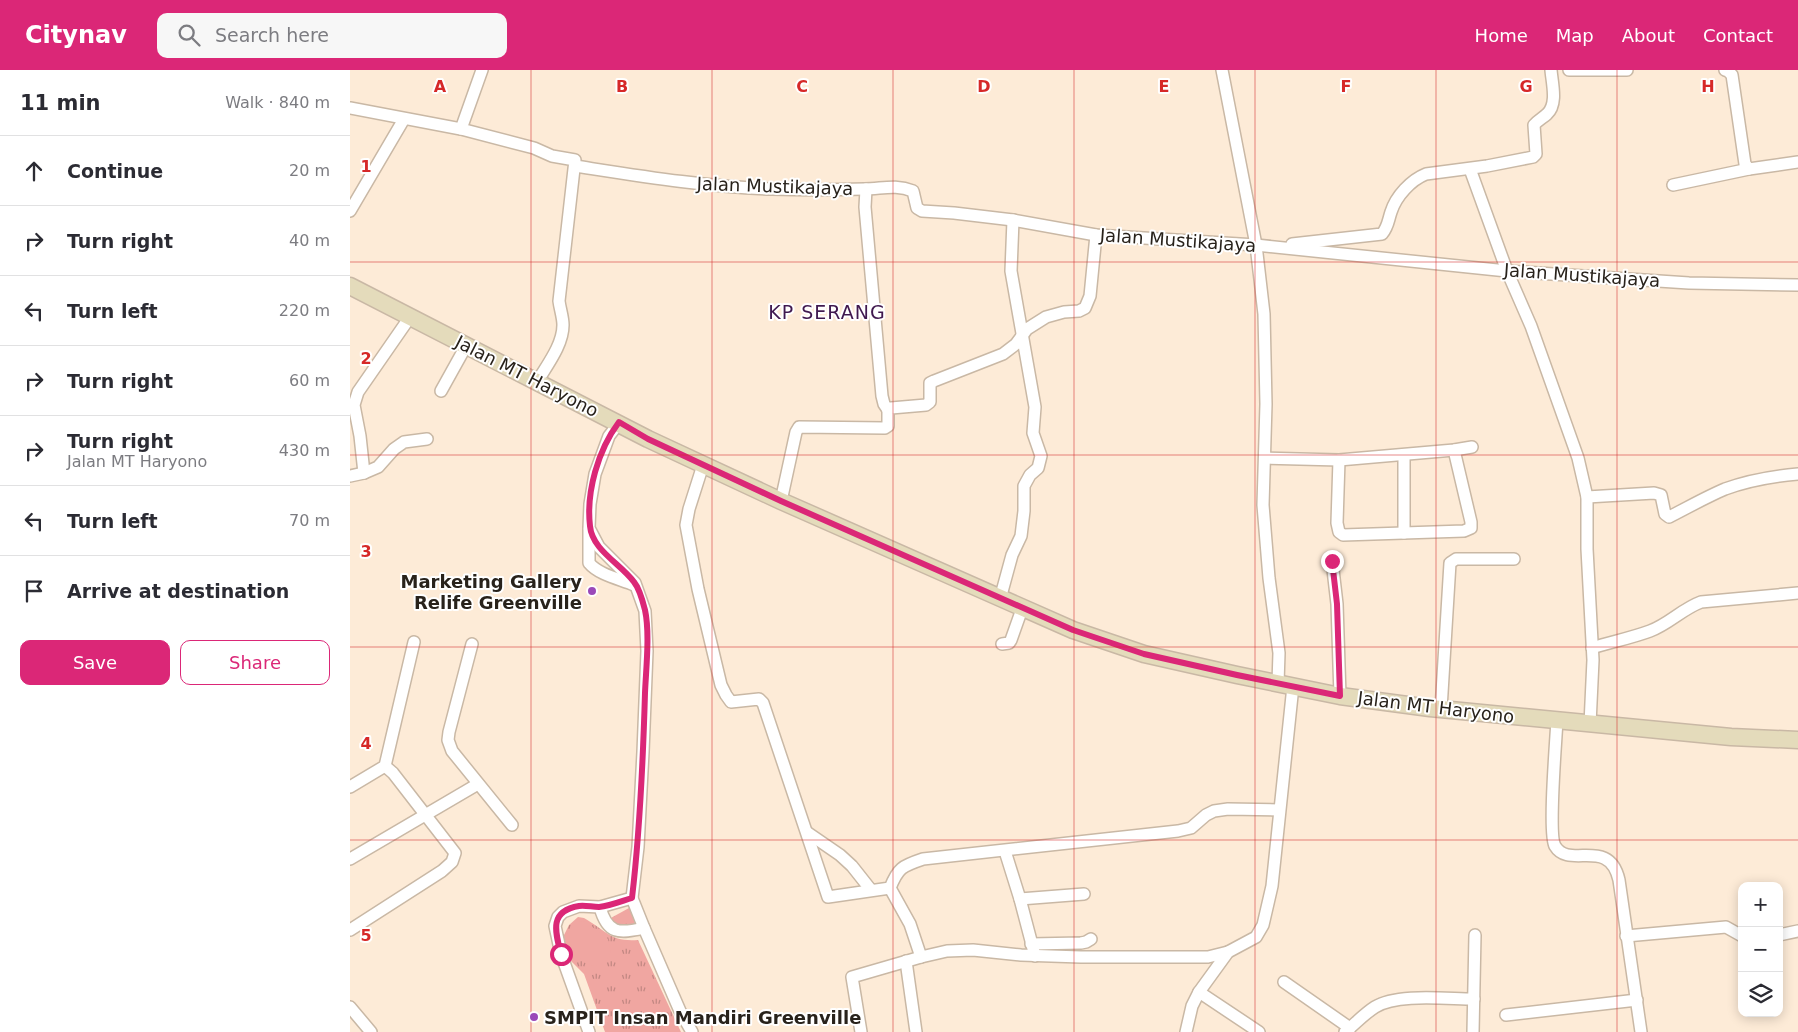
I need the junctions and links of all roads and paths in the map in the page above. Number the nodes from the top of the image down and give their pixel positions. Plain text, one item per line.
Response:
1 (482, 70) edge
2 (1222, 70) edge
3 (1550, 70) edge
4 (1570, 70) edge
5 (1627, 70) edge
6 (1725, 70) edge
7 (350, 108) edge
8 (404, 119) junction
9 (461, 129) junction
10 (1798, 162) edge
11 (575, 163) junction
12 (1470, 169) junction
13 (1749, 169) junction
14 (1673, 186) dead end
15 (866, 189) junction
16 (350, 212) edge
17 (1013, 220) junction
18 (1096, 235) junction
19 (1256, 245) junction
20 (1278, 247) junction
21 (1508, 271) junction
22 (1798, 285) edge
23 (350, 286) edge
24 (410, 317) junction
25 (1024, 334) junction
26 (466, 346) junction
27 (537, 382) junction
28 (441, 391) dead end
29 (888, 410) junction
30 (619, 422) junction
31 (427, 439) dead end
32 (1472, 447) dead end
33 (1454, 450) junction
34 (1404, 455) junction
35 (1265, 458) junction
36 (1339, 460) junction
37 (703, 465) junction
38 (364, 473) junction
39 (1798, 474) edge
40 (350, 476) edge
41 (1587, 497) junction
42 (781, 501) junction
43 (590, 528) junction
44 (1404, 533) junction
45 (1514, 559) dead end
46 (1332, 561) dead end
47 (636, 586) junction
48 (1798, 593) edge
49 (1000, 599) junction
50 (1022, 608) junction
51 (414, 642) dead end
52 (472, 644) dead end
53 (1002, 644) dead end
54 (1592, 648) junction
55 (1286, 684) junction
56 (1340, 696) junction
57 (1441, 709) junction
58 (1557, 720) junction
59 (1590, 724) junction
60 (1798, 740) edge
61 (385, 766) junction
62 (478, 784) junction
63 (350, 787) edge
64 (1279, 810) junction
65 (424, 814) junction
66 (512, 825) dead end
67 (808, 833) junction
68 (1005, 851) junction
69 (350, 859) edge
70 (890, 888) junction
71 (871, 890) junction
72 (1084, 894) dead end
73 (632, 898) junction
74 (1020, 898) junction
75 (600, 907) junction
76 (644, 928) junction
77 (350, 930) edge
78 (1798, 931) edge
79 (1738, 934) edge
80 (1783, 934) edge
81 (1475, 935) dead end
82 (1626, 936) junction
83 (1091, 939) dead end
84 (1031, 944) junction
85 (1228, 952) junction
86 (1035, 956) junction
87 (921, 957) junction
88 (906, 961) junction
89 (1284, 982) dead end
90 (1199, 992) junction
91 (1474, 999) junction
92 (1637, 1000) junction
93 (350, 1007) edge
94 (1506, 1015) dead end
95 (1348, 1030) edge
96 (371, 1032) edge
97 (589, 1032) edge
98 (692, 1032) edge
99 (861, 1032) edge
100 (916, 1032) edge
101 (1186, 1032) edge
102 (1259, 1032) edge
103 (1473, 1032) edge
104 (1641, 1032) edge

1 - 9 street
2 - 19 street
3 - 12 street
4 - 5 street
6 - 13 street
7 - 8 street, Jalan Mustikajaya
8 - 9 street, Jalan Mustikajaya
8 - 16 street
9 - 11 street, Jalan Mustikajaya
10 - 13 street
11 - 15 street, Jalan Mustikajaya
11 - 27 street
12 - 20 street
12 - 21 street
13 - 14 street
15 - 17 street, Jalan Mustikajaya
15 - 29 street
17 - 18 street, Jalan Mustikajaya
17 - 25 street
18 - 19 street, Jalan Mustikajaya
18 - 25 street
19 - 20 street, Jalan Mustikajaya
19 - 35 street
20 - 21 street, Jalan Mustikajaya
21 - 22 street, Jalan Mustikajaya
21 - 41 street
23 - 24 main road, Jalan MT Haryono
24 - 26 main road, Jalan MT Haryono
24 - 38 street
25 - 29 street
25 - 49 street
26 - 27 main road, Jalan MT Haryono
26 - 28 street
27 - 30 main road, Jalan MT Haryono
29 - 42 street
30 - 37 main road, Jalan MT Haryono
30 - 43 street
31 - 38 street
32 - 33 street
33 - 34 street
33 - 44 street
34 - 36 street
34 - 44 street
35 - 36 street
35 - 55 street
36 - 44 street
37 - 42 main road, Jalan MT Haryono
37 - 67 street
38 - 40 street
39 - 41 street
41 - 54 street
42 - 49 main road, Jalan MT Haryono
43 - 47 street
43 - 47 street
45 - 57 street
46 - 56 street
47 - 73 street
48 - 54 street
49 - 50 main road, Jalan MT Haryono
50 - 53 street
50 - 55 main road, Jalan MT Haryono
51 - 61 street
52 - 62 street
54 - 59 street
55 - 56 main road, Jalan MT Haryono
55 - 64 street
56 - 57 main road, Jalan MT Haryono
57 - 58 main road, Jalan MT Haryono
58 - 59 main road, Jalan MT Haryono
58 - 82 street
59 - 60 main road, Jalan MT Haryono
61 - 63 street
61 - 65 street
62 - 65 street
62 - 66 street
64 - 68 street
64 - 85 street
65 - 69 street
65 - 77 street
67 - 71 street
67 - 71 street
68 - 70 street
68 - 74 street
70 - 71 street
70 - 87 street
72 - 74 street
73 - 75 street
73 - 76 street
74 - 84 street
75 - 76 street
75 - 97 street
76 - 98 street
78 - 80 street
79 - 82 street
81 - 91 street
82 - 92 street
83 - 84 street
84 - 86 street
85 - 86 street
85 - 90 street
86 - 87 street
87 - 88 street
88 - 99 street
88 - 100 street
89 - 95 street
90 - 101 street
90 - 102 street
91 - 95 street
91 - 103 street
92 - 94 street
92 - 104 street
93 - 96 street

